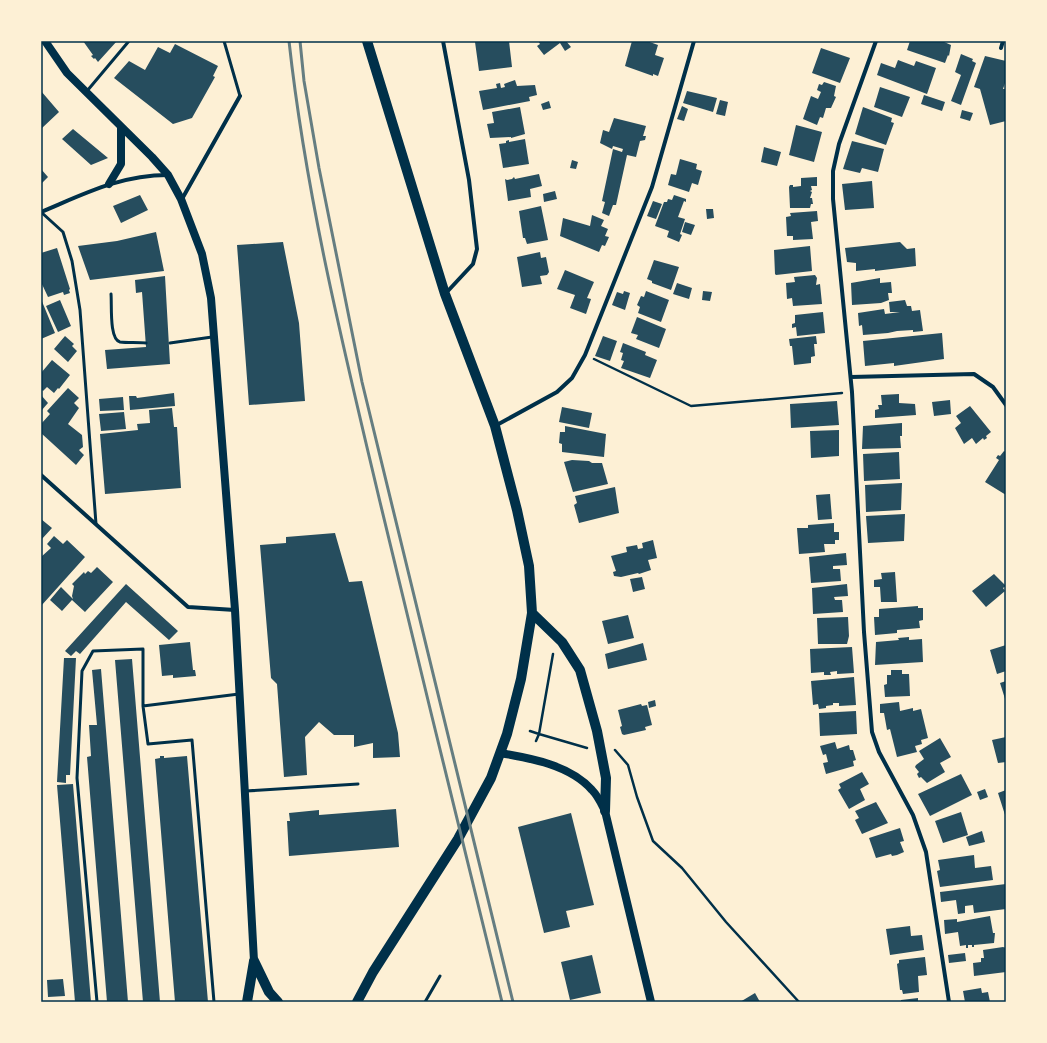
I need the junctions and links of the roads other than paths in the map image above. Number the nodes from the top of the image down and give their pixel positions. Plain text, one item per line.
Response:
1 (45, 41) edge
2 (129, 41) edge
3 (224, 41) edge
4 (367, 41) edge
5 (442, 41) edge
6 (694, 41) edge
7 (876, 41) edge
8 (1003, 41) edge
9 (1001, 48) dead end
10 (86, 92) junction
11 (240, 96) joint
12 (122, 128) junction
13 (168, 175) junction
14 (109, 184) junction
15 (181, 199) junction
16 (41, 212) edge
17 (111, 294) dead end
18 (445, 294) junction
19 (214, 337) junction
20 (146, 342) dead end
21 (170, 343) dead end
22 (851, 376) junction
23 (1006, 405) edge
24 (495, 426) junction
25 (41, 475) edge
26 (96, 524) junction
27 (234, 610) junction
28 (532, 613) junction
29 (239, 694) junction
30 (144, 706) junction
31 (500, 753) junction
32 (358, 784) dead end
33 (244, 792) junction
34 (605, 811) junction
35 (254, 961) junction
36 (440, 976) dead end
37 (97, 1002) edge
38 (214, 1002) edge
39 (247, 1002) edge
40 (278, 1002) edge
41 (357, 1002) edge
42 (424, 1002) edge
43 (651, 1002) edge
44 (949, 1002) edge

1 - 10 main road
2 - 10 lane
3 - 11 lane
4 - 18 main road
5 - 18 street
6 - 24 street
7 - 22 street
8 - 9 street
10 - 12 main road
11 - 15 street
12 - 13 main road
12 - 14 main road
13 - 14 street
13 - 15 main road
14 - 16 street
15 - 19 main road
16 - 26 lane
17 - 20 lane
18 - 24 main road
19 - 21 lane
19 - 27 main road
22 - 23 street
22 - 44 street
24 - 28 main road
25 - 26 street
26 - 27 street
27 - 29 main road
28 - 31 main road
28 - 34 main road
29 - 30 lane
29 - 33 main road
30 - 37 lane
30 - 38 lane
31 - 34 main road
31 - 41 main road
32 - 33 lane
33 - 35 main road
34 - 43 main road
35 - 39 main road
35 - 40 main road
36 - 42 lane

